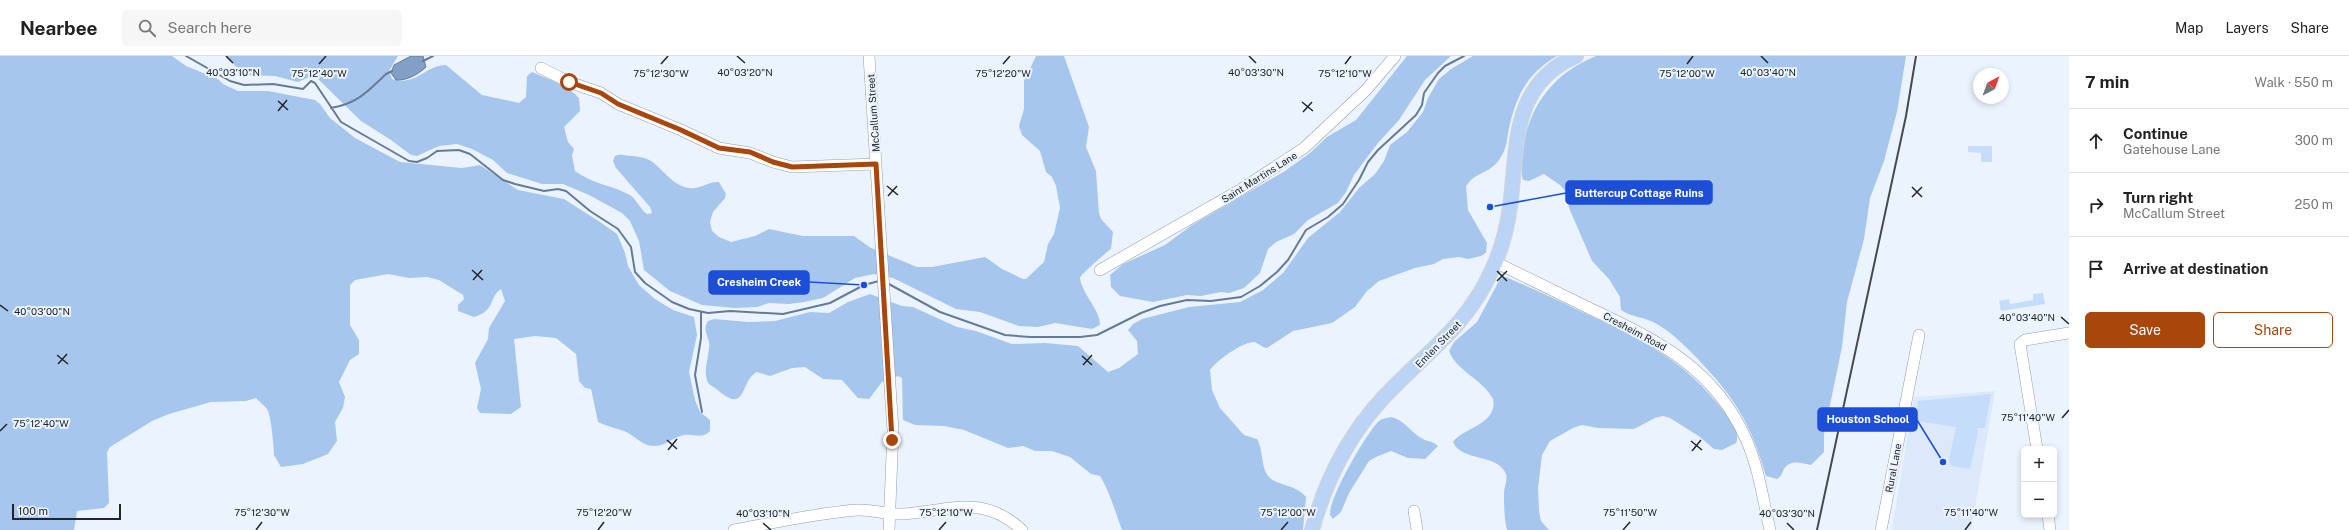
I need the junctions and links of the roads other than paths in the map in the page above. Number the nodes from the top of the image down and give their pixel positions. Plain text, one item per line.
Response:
1 (869, 56) edge
2 (1395, 56) edge
3 (1572, 58) edge
4 (541, 68) dead end
5 (876, 164) junction
6 (1495, 262) junction
7 (1100, 270) dead end
8 (2069, 332) edge
9 (1919, 335) dead end
10 (2037, 446) edge
11 (1414, 511) dead end
12 (888, 513) junction
13 (2048, 518) edge
14 (734, 530) edge
15 (889, 530) edge
16 (1022, 530) edge
17 (1312, 530) edge
18 (1417, 530) edge
19 (1770, 530) edge
20 (1881, 530) edge
21 (2050, 530) edge

1 - 5 street, McCallum Street
2 - 7 street, Saint Martins Lane
3 - 6 main road, Emlen Street
4 - 5 street
5 - 12 street, McCallum Street
6 - 17 main road, Emlen Street
6 - 19 street, Cresheim Road
8 - 10 street
9 - 20 street, Rural Lane
11 - 18 street
12 - 14 street
12 - 15 street, McCallum Street
12 - 16 street
13 - 21 street

